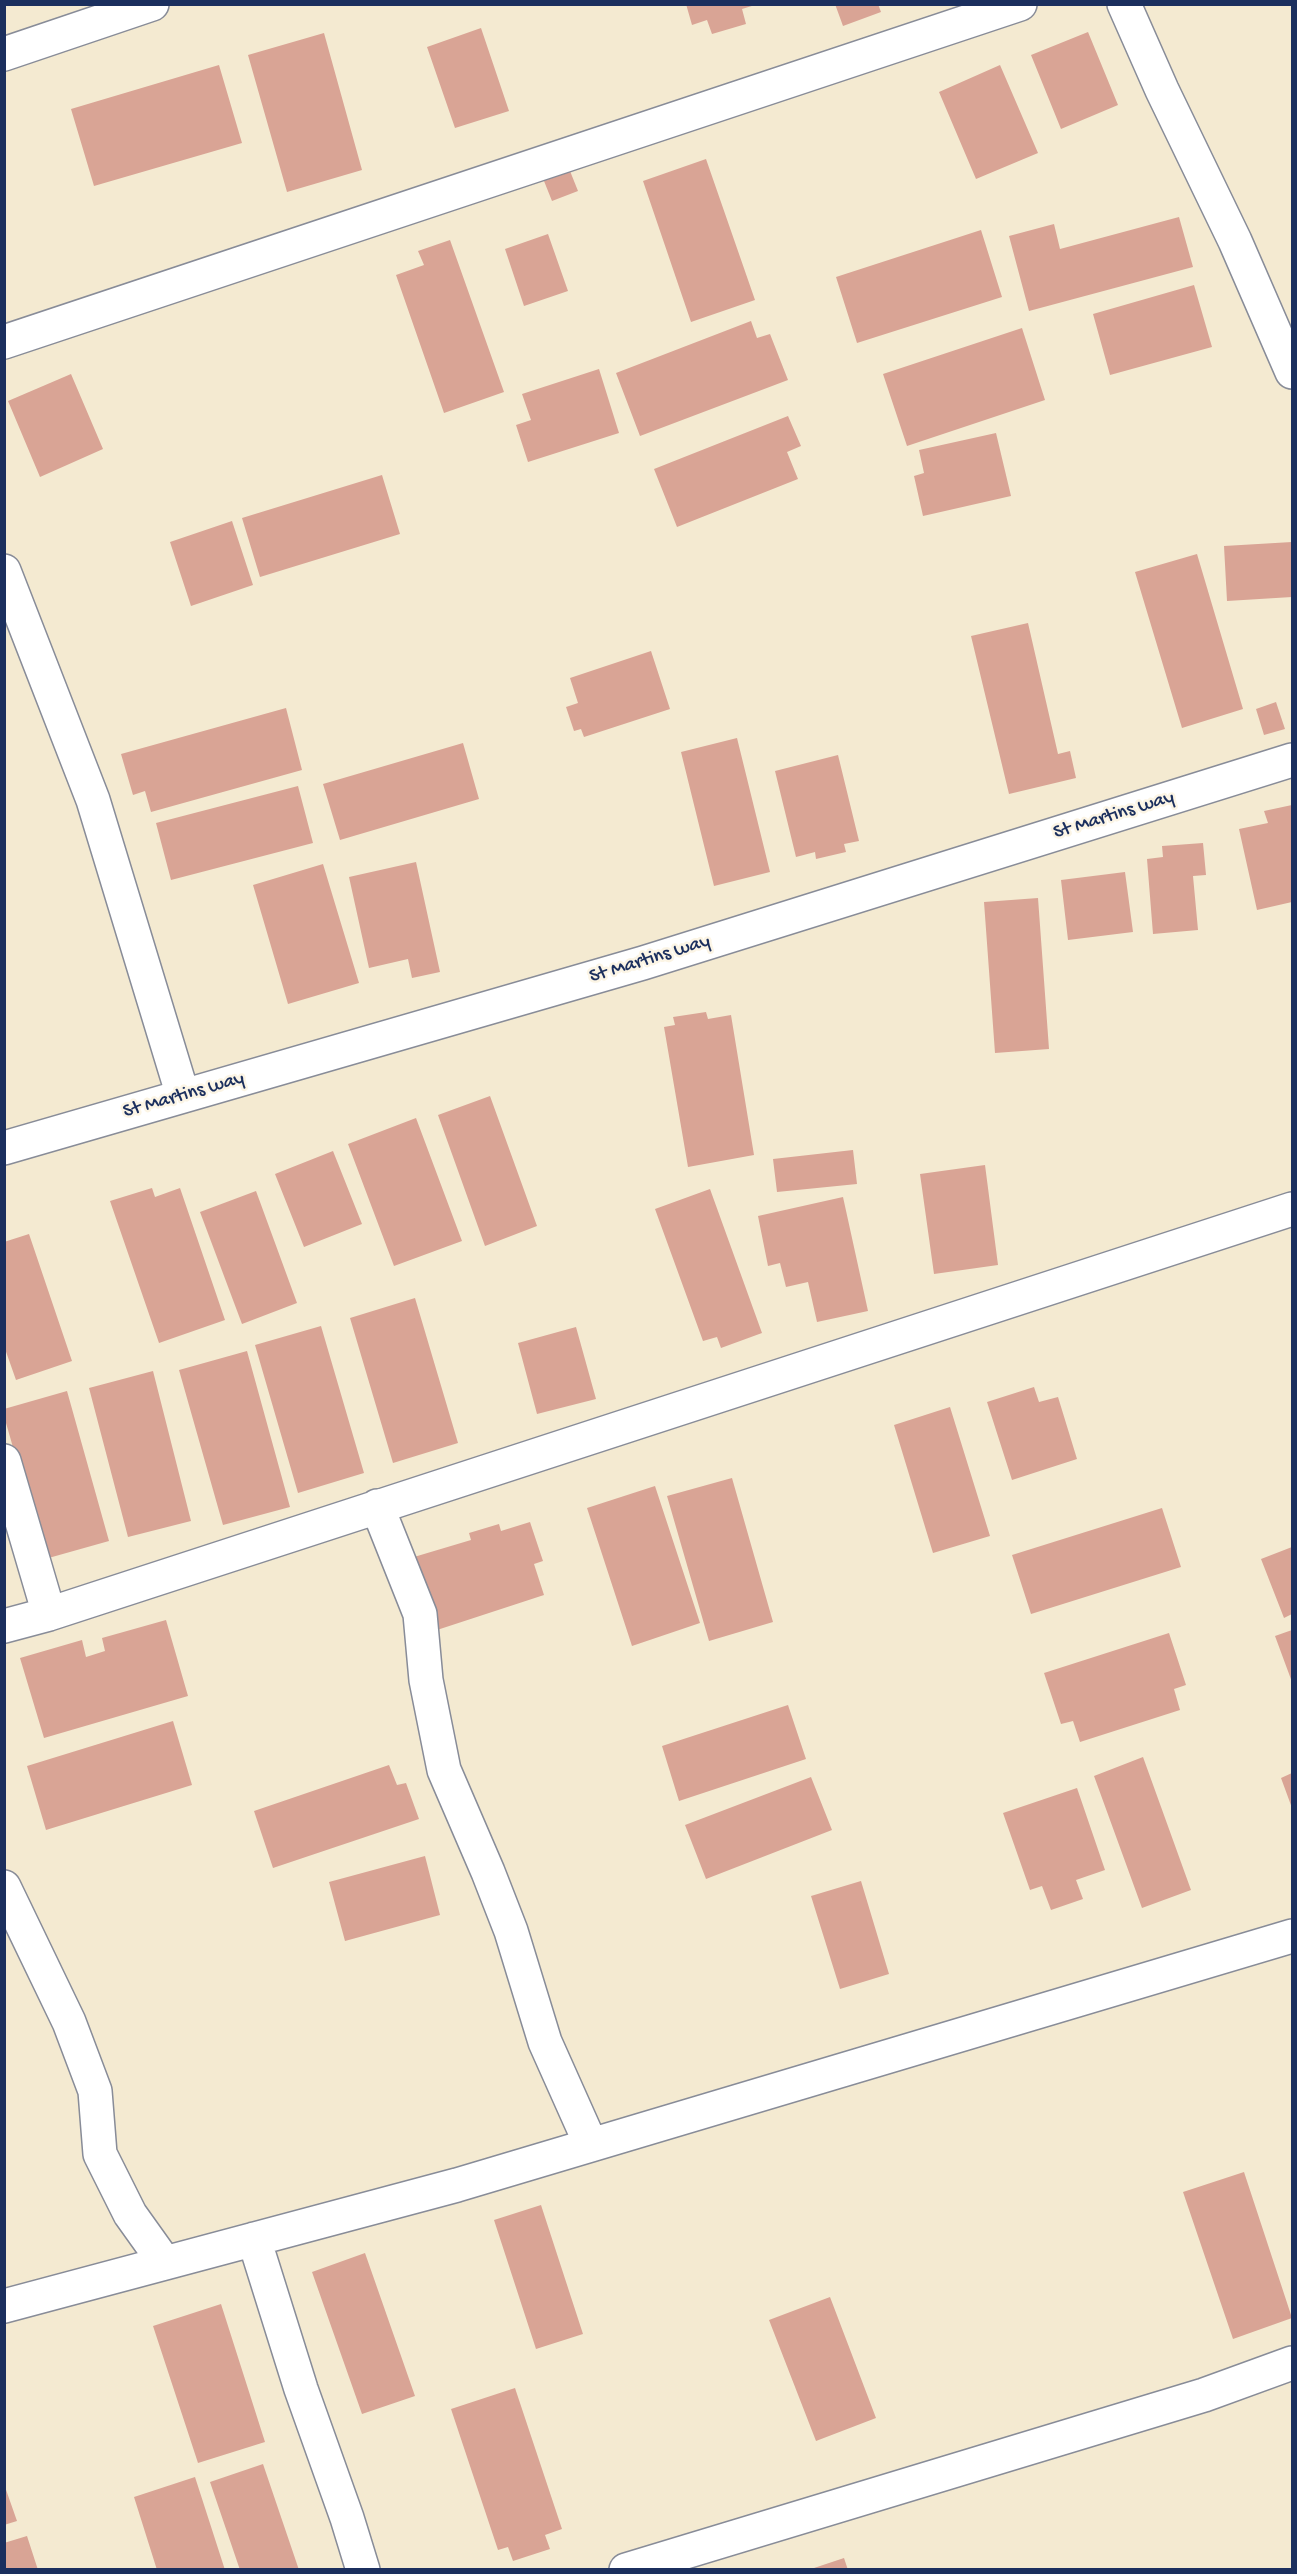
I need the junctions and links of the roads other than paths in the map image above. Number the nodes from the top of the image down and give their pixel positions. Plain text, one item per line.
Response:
1 (152, 4) edge
2 (1020, 4) edge
3 (1124, 4) edge
4 (4, 54) edge
5 (4, 342) edge
6 (1293, 372) edge
7 (4, 571) edge
8 (1293, 760) edge
9 (183, 1096) junction
10 (4, 1148) edge
11 (1293, 1209) edge
12 (4, 1461) edge
13 (377, 1506) junction
14 (49, 1614) junction
15 (4, 1626) edge
16 (4, 1887) edge
17 (1293, 1936) edge
18 (591, 2145) junction
19 (254, 2239) junction
20 (165, 2263) junction
21 (4, 2306) edge
22 (1293, 2363) edge
23 (363, 2570) edge
24 (626, 2570) edge

1 - 4 street
2 - 5 street
3 - 6 street
7 - 9 street
8 - 9 street, St Martins way
9 - 10 street, St Martins way
11 - 13 street
12 - 14 street
13 - 14 street
13 - 18 street
14 - 15 street
16 - 20 street
17 - 18 street
18 - 19 street
19 - 20 street
19 - 23 street
20 - 21 street
22 - 24 street

